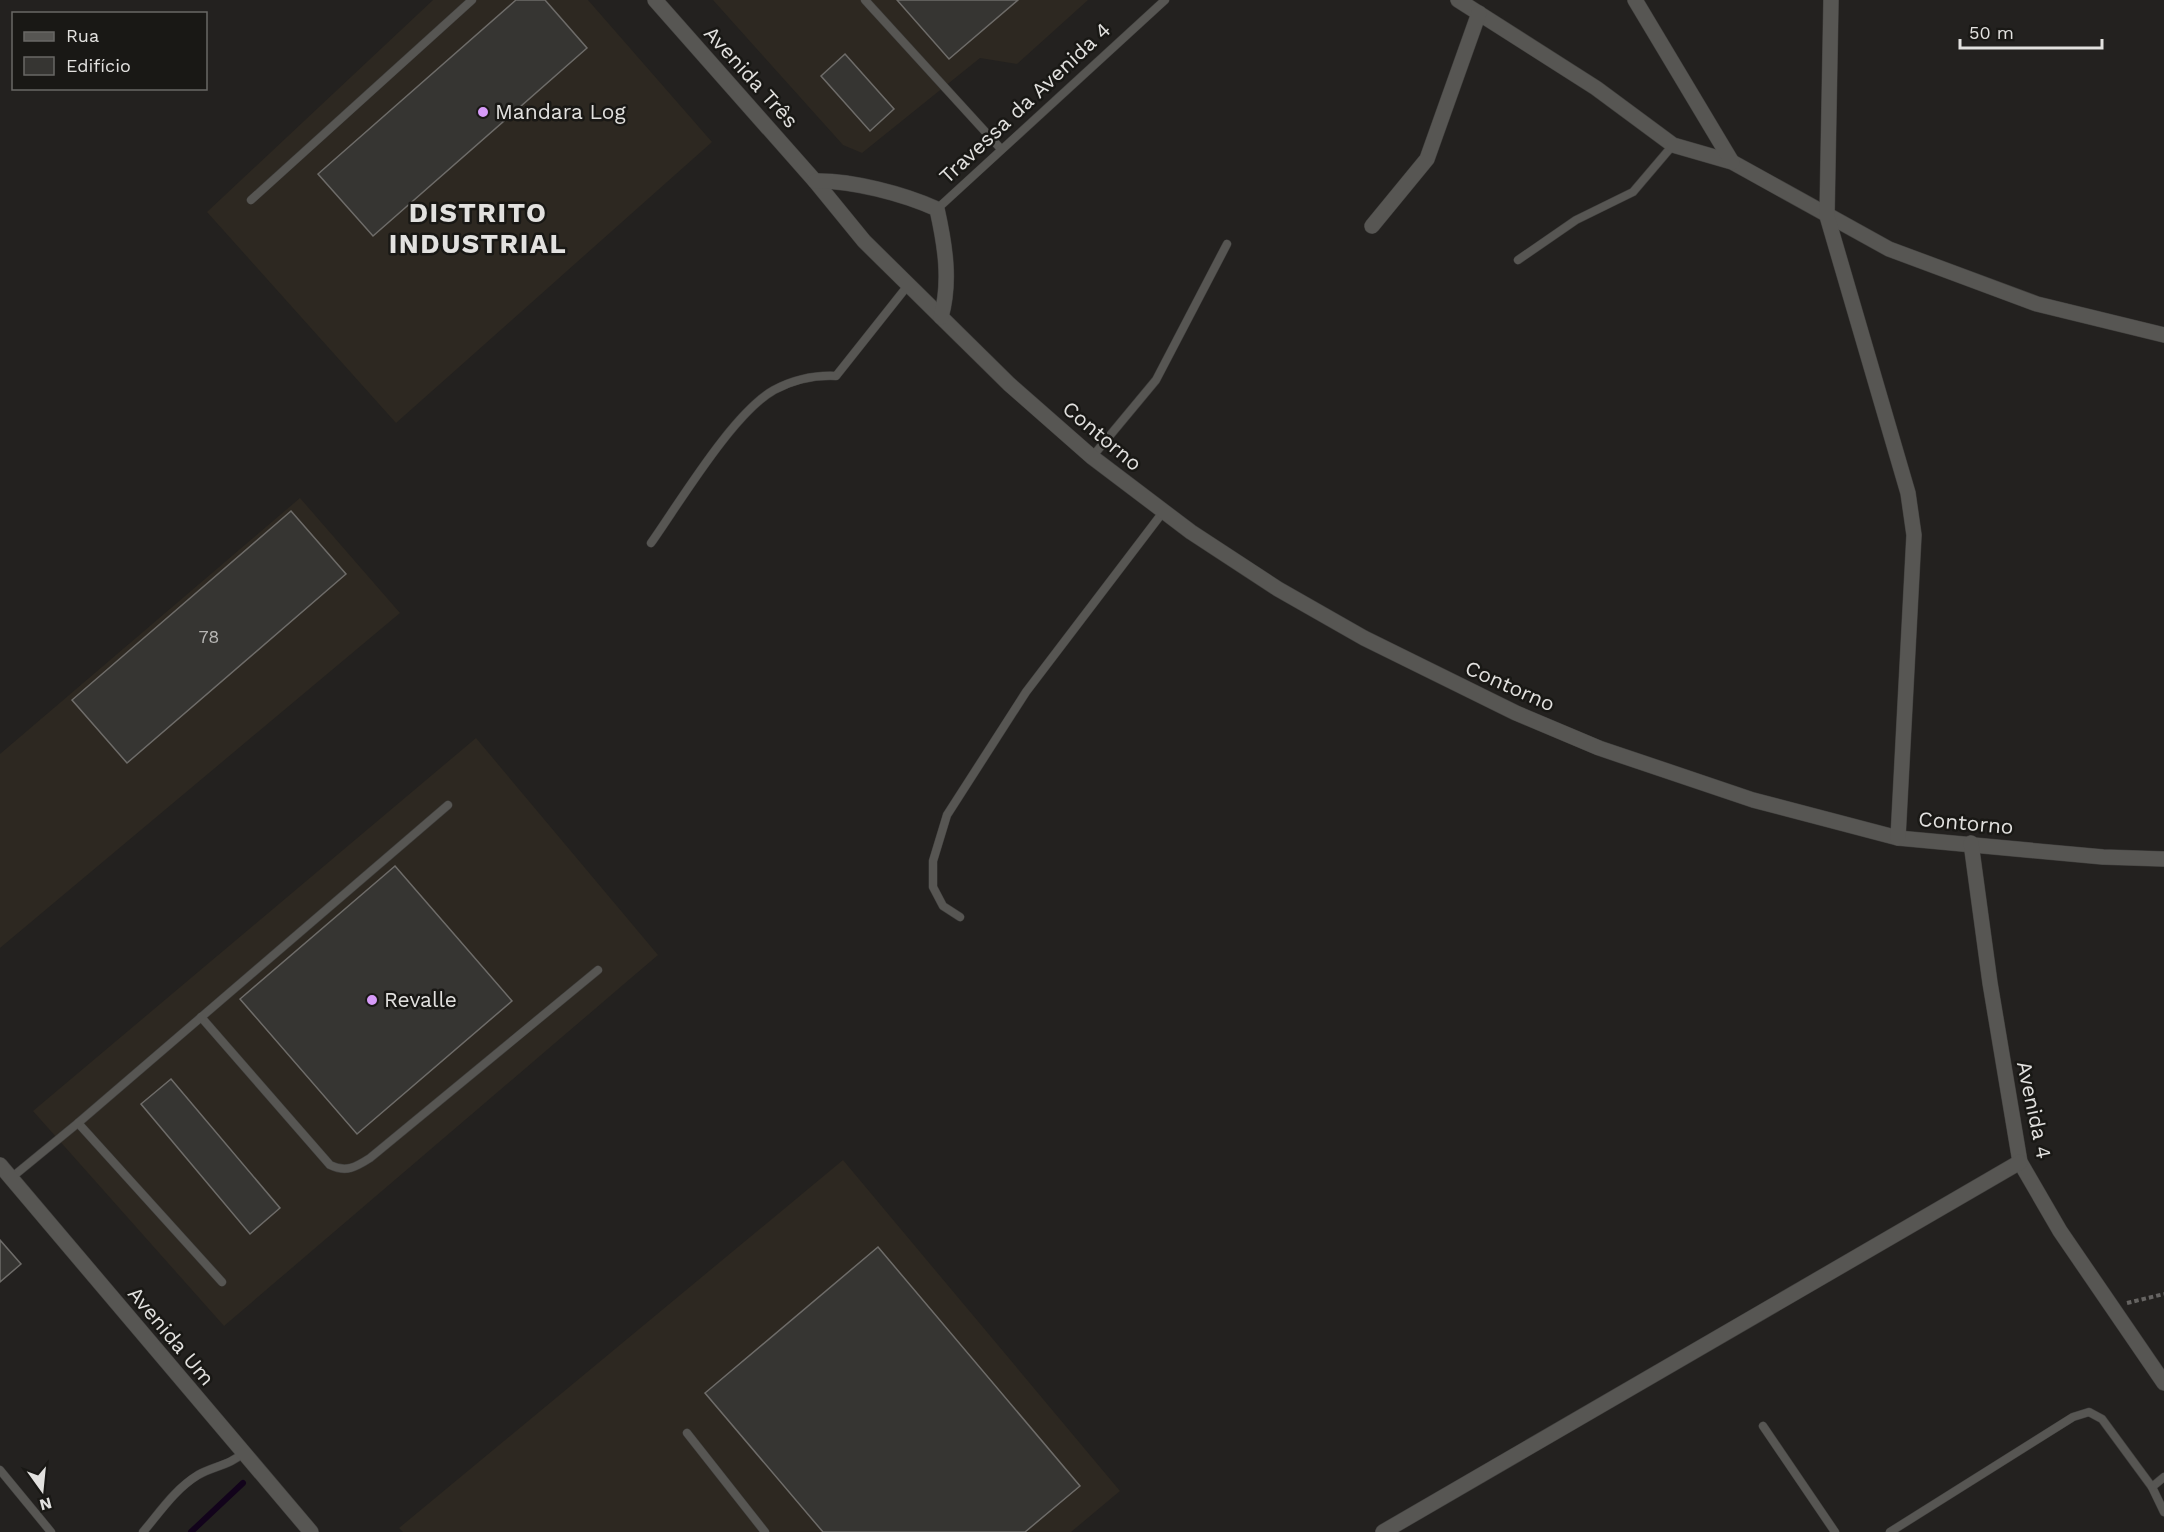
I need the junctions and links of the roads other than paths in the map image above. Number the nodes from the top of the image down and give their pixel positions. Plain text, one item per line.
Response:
1 (472, 0) edge
2 (655, 0) edge
3 (865, 0) edge
4 (1165, 0) edge
5 (1458, 0) edge
6 (1635, 0) edge
7 (1831, 0) edge
8 (1479, 13) junction
9 (1672, 145) junction
10 (1001, 149) junction
11 (1732, 162) junction
12 (815, 181) junction
13 (251, 200) dead end
14 (937, 209) junction
15 (1827, 216) junction
16 (1372, 226) dead end
17 (1227, 244) dead end
18 (1518, 260) dead end
19 (910, 283) junction
20 (941, 317) junction
21 (2164, 334) edge
22 (1092, 457) junction
23 (1163, 512) junction
24 (651, 543) dead end
25 (448, 805) dead end
26 (1898, 838) junction
27 (1971, 843) junction
28 (2164, 859) edge
29 (960, 917) dead end
30 (598, 970) dead end
31 (201, 1017) junction
32 (78, 1123) junction
33 (2020, 1162) junction
34 (0, 1165) edge
35 (11, 1178) junction
36 (222, 1282) dead end
37 (2164, 1383) edge
38 (1763, 1426) dead end
39 (687, 1433) dead end
40 (244, 1452) junction
41 (0, 1470) edge
42 (2164, 1477) edge
43 (2152, 1487) junction
44 (2164, 1512) edge
45 (51, 1532) edge
46 (143, 1532) edge
47 (311, 1532) edge
48 (765, 1532) edge
49 (1383, 1532) edge
50 (1835, 1532) edge
51 (1890, 1532) edge

1 - 13 lane
2 - 12 street, Avenida Três
3 - 10 lane
4 - 10 lane, Travessa da Avenida 4
5 - 8 street
6 - 11 street
7 - 15 street
8 - 9 street
8 - 16 street
9 - 11 street
9 - 18 lane
10 - 14 lane, Travessa da Avenida 4
11 - 15 street
12 - 14 street
12 - 19 street, Avenida Três
14 - 20 street
15 - 21 street
15 - 26 street
17 - 22 lane
19 - 20 street, Contorno
19 - 24 lane
20 - 22 street, Contorno
22 - 23 street, Contorno
23 - 26 street, Contorno
23 - 29 lane
25 - 31 lane
26 - 27 street, Contorno
27 - 28 street, Contorno
27 - 33 street, Avenida 4
30 - 31 lane
31 - 32 lane
32 - 35 lane
32 - 36 lane
33 - 37 street, Avenida 4
33 - 49 street
34 - 35 street, Avenida Um
35 - 40 street, Avenida Um
38 - 50 lane
39 - 48 lane
40 - 46 lane
40 - 47 street, Avenida Um
41 - 45 lane
42 - 43 lane
43 - 44 lane
43 - 51 lane

